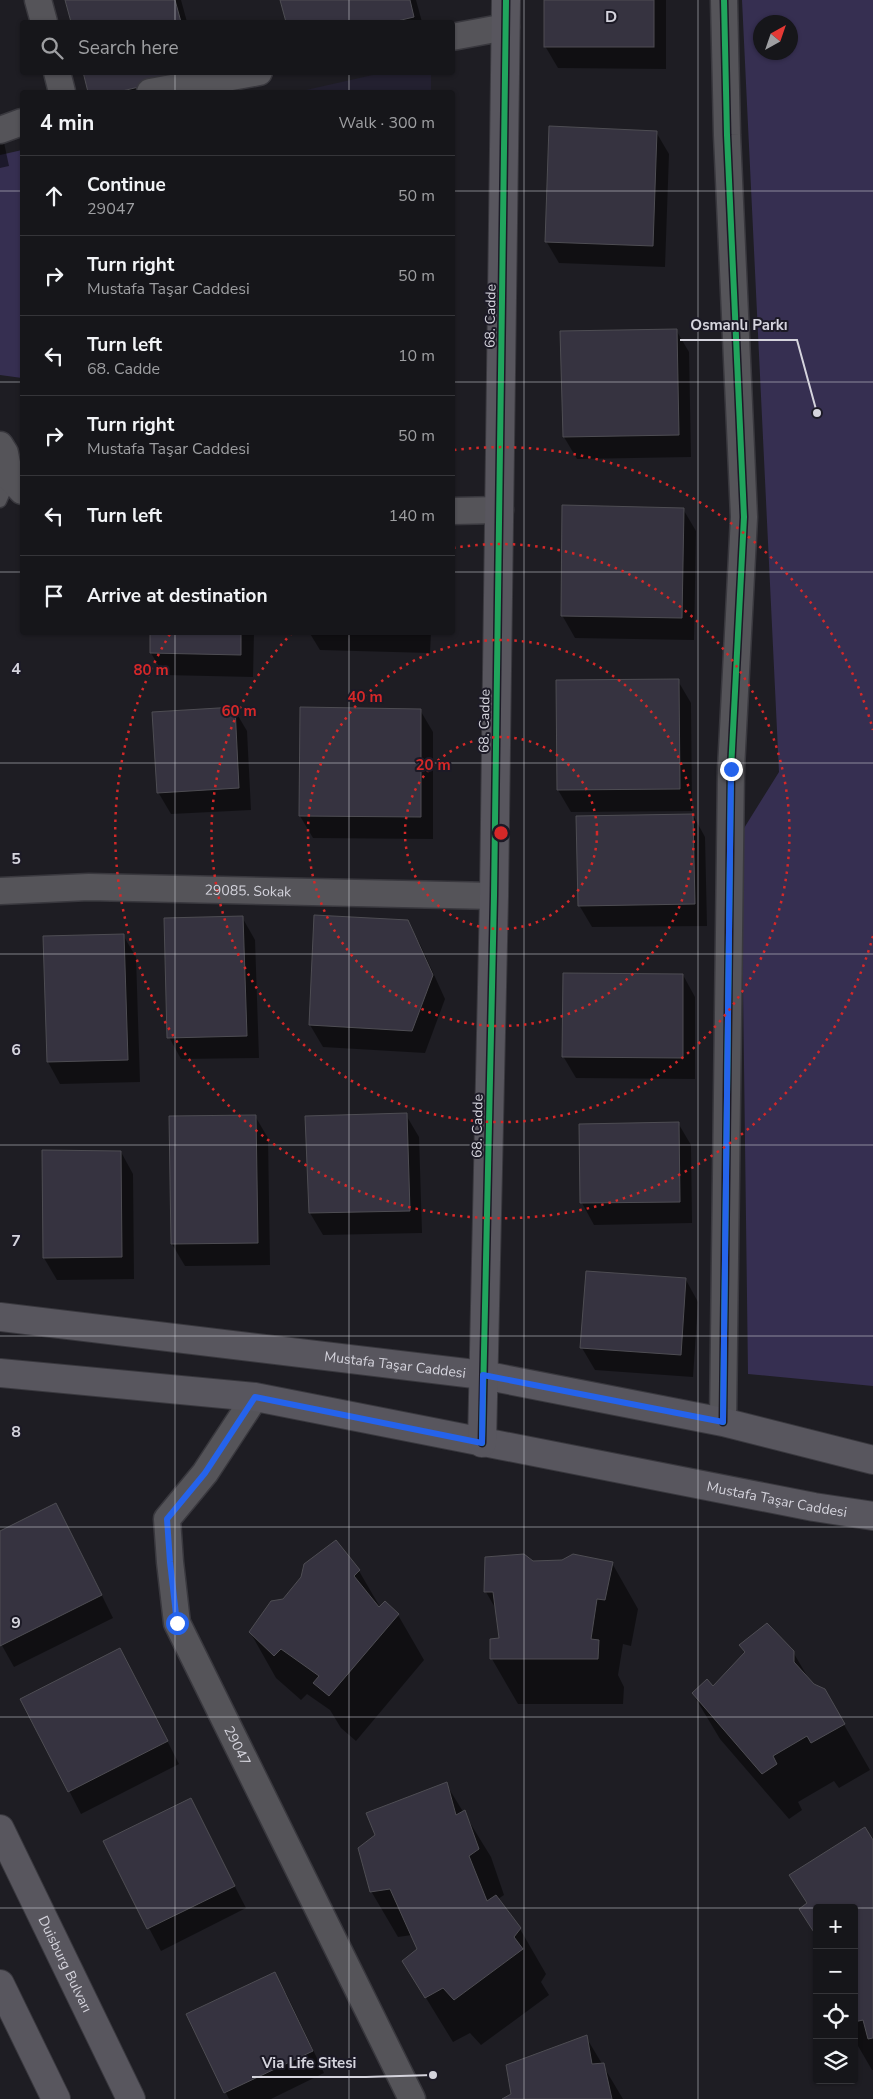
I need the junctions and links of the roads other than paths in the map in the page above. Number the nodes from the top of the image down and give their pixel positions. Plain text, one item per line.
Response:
1 (38, 0) edge
2 (506, 0) edge
3 (724, 0) edge
4 (43, 20) edge
5 (506, 27) junction
6 (455, 36) edge
7 (58, 75) edge
8 (243, 75) edge
9 (62, 90) edge
10 (161, 90) edge
11 (20, 123) edge
12 (0, 130) edge
13 (0, 445) edge
14 (11, 490) edge
15 (500, 510) junction
16 (455, 511) edge
17 (0, 891) edge
18 (494, 896) junction
19 (0, 1316) edge
20 (0, 1373) edge
21 (483, 1375) junction
22 (255, 1397) junction
23 (723, 1422) junction
24 (482, 1443) junction
25 (873, 1460) edge
26 (873, 1516) edge
27 (0, 1829) edge
28 (0, 1984) edge
29 (409, 2098) edge
30 (56, 2099) edge
31 (131, 2099) edge

1 - 4 street
2 - 5 street, 68. Cadde
3 - 23 street
5 - 6 street
5 - 15 street, 68. Cadde
7 - 9 street
8 - 10 street
11 - 12 street
13 - 14 street
15 - 16 street
15 - 18 street, 68. Cadde
17 - 18 street, 29085. Sokak
18 - 21 street, 68. Cadde
19 - 21 street, Mustafa Taşar Caddesi
20 - 22 street, Mustafa Taşar Caddesi
21 - 23 street, Mustafa Taşar Caddesi
21 - 24 street, 68. Cadde
22 - 24 street, Mustafa Taşar Caddesi
22 - 29 street, 29047
23 - 25 street, Mustafa Taşar Caddesi
24 - 26 street, Mustafa Taşar Caddesi
27 - 31 street, Duisburg Bulvarı
28 - 30 street

